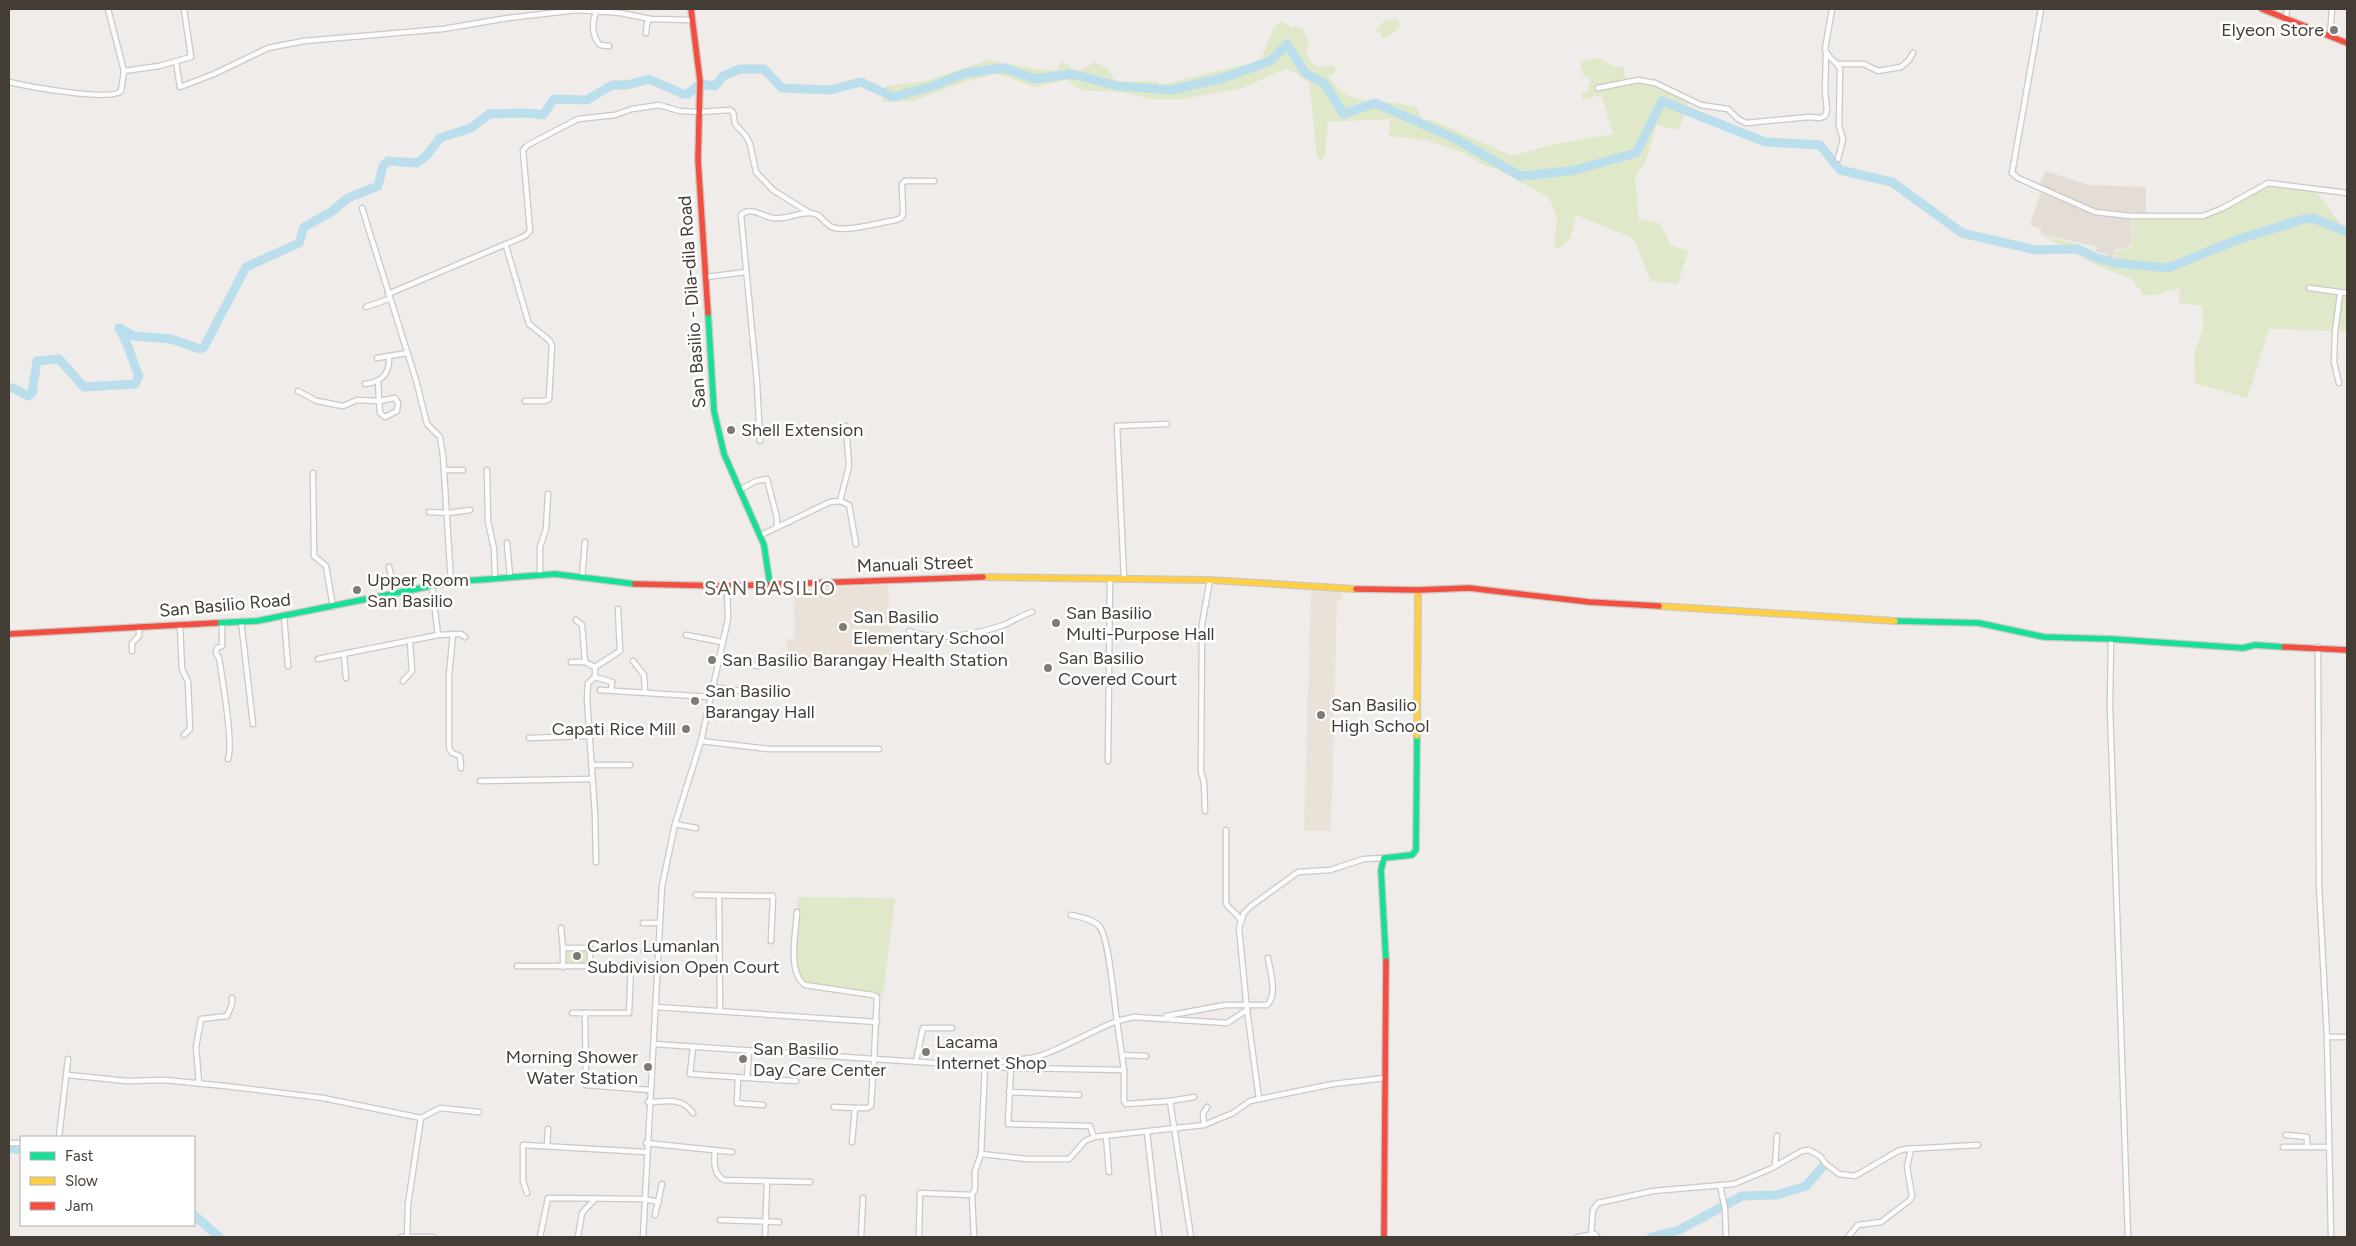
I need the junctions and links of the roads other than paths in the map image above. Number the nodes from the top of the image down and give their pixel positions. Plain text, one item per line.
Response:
1 (108, 9) edge
2 (184, 9) edge
3 (690, 9) edge
4 (1832, 9) edge
5 (2041, 9) edge
6 (2262, 9) edge
7 (2287, 9) edge
8 (2332, 9) edge
9 (597, 11) junction
10 (2286, 17) junction
11 (650, 19) junction
12 (692, 20) junction
13 (646, 33) dead end
14 (2330, 36) junction
15 (2347, 43) edge
16 (609, 46) dead end
17 (1913, 53) dead end
18 (1826, 54) junction
19 (176, 62) junction
20 (1838, 64) junction
21 (124, 71) junction
22 (9, 82) edge
23 (1598, 88) dead end
24 (699, 112) junction
25 (1838, 159) dead end
26 (934, 181) dead end
27 (2347, 193) edge
28 (362, 208) dead end
29 (808, 212) junction
30 (506, 246) junction
31 (746, 272) junction
32 (706, 277) junction
33 (2309, 288) dead end
34 (2347, 293) edge
35 (2340, 294) junction
36 (388, 296) junction
37 (366, 307) dead end
38 (407, 353) junction
39 (389, 356) junction
40 (377, 358) dead end
41 (378, 381) junction
42 (2339, 383) dead end
43 (365, 384) dead end
44 (298, 391) dead end
45 (379, 401) junction
46 (525, 401) dead end
47 (1167, 424) dead end
48 (846, 426) dead end
49 (760, 441) dead end
50 (444, 470) junction
51 (463, 470) dead end
52 (487, 470) dead end
53 (314, 473) dead end
54 (741, 490) junction
55 (548, 494) dead end
56 (840, 501) junction
57 (470, 510) dead end
58 (429, 512) dead end
59 (448, 513) junction
60 (777, 527) junction
61 (761, 535) junction
62 (585, 542) dead end
63 (507, 543) dead end
64 (856, 544) dead end
65 (389, 568) dead end
66 (540, 574) junction
67 (510, 576) junction
68 (495, 577) junction
69 (582, 578) junction
70 (1110, 578) junction
71 (1124, 578) junction
72 (1210, 580) junction
73 (451, 582) junction
74 (770, 585) junction
75 (432, 586) junction
76 (727, 586) junction
77 (1418, 590) junction
78 (396, 594) junction
79 (333, 607) junction
80 (618, 609) dead end
81 (1032, 612) dead end
82 (284, 616) junction
83 (576, 620) dead end
84 (241, 621) junction
85 (222, 623) junction
86 (180, 625) junction
87 (139, 627) junction
88 (909, 631) dead end
89 (9, 634) edge
90 (453, 634) junction
91 (686, 635) dead end
92 (438, 636) junction
93 (464, 637) dead end
94 (2111, 638) junction
95 (410, 642) junction
96 (722, 642) junction
97 (2318, 647) junction
98 (2347, 650) edge
99 (132, 652) dead end
100 (344, 655) junction
101 (318, 659) dead end
102 (718, 660) junction
103 (633, 661) dead end
104 (572, 662) dead end
105 (585, 662) junction
106 (288, 666) dead end
107 (759, 666) dead end
108 (595, 668) junction
109 (596, 677) junction
110 (346, 678) dead end
111 (403, 682) dead end
112 (712, 687) junction
113 (600, 690) dead end
114 (611, 690) junction
115 (646, 692) junction
116 (757, 693) dead end
117 (710, 696) junction
118 (253, 724) dead end
119 (184, 735) dead end
120 (588, 736) junction
121 (529, 738) dead end
122 (701, 742) junction
123 (879, 749) dead end
124 (228, 758) dead end
125 (1108, 761) dead end
126 (591, 765) junction
127 (630, 765) dead end
128 (461, 768) dead end
129 (592, 779) junction
130 (480, 781) dead end
131 (1205, 811) dead end
132 (675, 824) junction
133 (696, 828) dead end
134 (1226, 830) dead end
135 (1384, 858) junction
136 (596, 862) dead end
137 (696, 894) dead end
138 (719, 896) junction
139 (797, 912) dead end
140 (1070, 915) dead end
141 (1240, 920) junction
142 (659, 922) junction
143 (643, 924) dead end
144 (561, 928) dead end
145 (771, 941) dead end
146 (563, 948) junction
147 (644, 951) dead end
148 (658, 951) junction
149 (1268, 958) dead end
150 (517, 966) dead end
151 (590, 966) junction
152 (631, 966) junction
153 (658, 966) junction
154 (563, 967) junction
155 (232, 998) dead end
156 (656, 1007) junction
157 (1247, 1008) junction
158 (720, 1010) junction
159 (572, 1013) dead end
160 (585, 1014) junction
161 (1159, 1018) junction
162 (1117, 1021) junction
163 (877, 1022) junction
164 (952, 1028) dead end
165 (2327, 1037) junction
166 (2347, 1037) edge
167 (654, 1044) junction
168 (693, 1047) junction
169 (749, 1051) junction
170 (1122, 1055) junction
171 (1146, 1056) dead end
172 (68, 1059) dead end
173 (874, 1059) junction
174 (916, 1061) junction
175 (1012, 1061) junction
176 (988, 1065) junction
177 (1011, 1068) junction
178 (1124, 1070) junction
179 (68, 1075) junction
180 (738, 1077) junction
181 (747, 1078) junction
182 (1385, 1078) junction
183 (796, 1081) dead end
184 (199, 1083) junction
185 (650, 1090) junction
186 (1009, 1092) junction
187 (1079, 1095) dead end
188 (1194, 1097) dead end
189 (1260, 1099) junction
190 (1170, 1101) junction
191 (651, 1102) junction
192 (763, 1105) dead end
193 (834, 1107) dead end
194 (1206, 1107) dead end
195 (854, 1108) junction
196 (479, 1112) dead end
197 (693, 1113) dead end
198 (421, 1118) junction
199 (1204, 1125) junction
200 (548, 1129) dead end
201 (1175, 1129) junction
202 (1147, 1132) junction
203 (2286, 1135) dead end
204 (59, 1136) edge
205 (1106, 1136) junction
206 (1777, 1136) dead end
207 (1094, 1137) junction
208 (522, 1139) dead end
209 (852, 1142) dead end
210 (650, 1144) junction
211 (523, 1145) junction
212 (547, 1145) junction
213 (1978, 1145) dead end
214 (2307, 1146) junction
215 (2283, 1147) dead end
216 (2329, 1147) junction
217 (1911, 1149) junction
218 (714, 1150) junction
219 (646, 1152) junction
220 (732, 1152) dead end
221 (982, 1154) junction
222 (1775, 1166) junction
223 (1109, 1172) dead end
224 (767, 1182) junction
225 (810, 1182) dead end
226 (662, 1184) dead end
227 (1720, 1185) junction
228 (527, 1193) dead end
229 (972, 1195) junction
230 (595, 1198) junction
231 (863, 1198) dead end
232 (647, 1200) junction
233 (659, 1202) junction
234 (655, 1215) dead end
235 (720, 1220) dead end
236 (764, 1221) junction
237 (778, 1222) dead end
238 (1591, 1234) junction
239 (401, 1237) edge
240 (407, 1237) edge
241 (433, 1237) edge
242 (540, 1237) edge
243 (578, 1237) edge
244 (643, 1237) edge
245 (765, 1237) edge
246 (861, 1237) edge
247 (919, 1237) edge
248 (974, 1237) edge
249 (1159, 1237) edge
250 (1191, 1237) edge
251 (1384, 1237) edge
252 (1578, 1237) edge
253 (1597, 1237) edge
254 (1726, 1237) edge
255 (1848, 1237) edge
256 (2128, 1237) edge
257 (2331, 1237) edge

1 - 21 street
2 - 19 street
3 - 12 street, San Basilio - Dila-dila Road
4 - 18 street
5 - 27 street
6 - 10 street
7 - 10 street
8 - 14 street
9 - 11 street
9 - 16 street
9 - 19 street
10 - 14 street
11 - 12 street
11 - 13 street
12 - 24 street, San Basilio - Dila-dila Road
14 - 15 street
17 - 20 street
18 - 20 street
18 - 23 street
19 - 21 street
20 - 25 street
21 - 22 street
24 - 29 street
24 - 30 street
24 - 32 street, San Basilio - Dila-dila Road
26 - 29 street
28 - 36 street
29 - 31 street
30 - 36 street
30 - 46 street
31 - 32 street
31 - 49 street
32 - 54 street, San Basilio - Dila-dila Road
33 - 35 street
34 - 35 street
35 - 42 street
36 - 37 street
36 - 38 street
38 - 39 street
38 - 50 street
39 - 40 street
39 - 41 street
41 - 43 street
41 - 45 street
44 - 45 street
45 - 45 street
47 - 71 street
48 - 56 street
50 - 51 street
50 - 59 street
52 - 68 street
53 - 79 street
54 - 60 street
54 - 61 street, San Basilio - Dila-dila Road
55 - 66 street
56 - 60 street
56 - 64 street
57 - 59 street
58 - 59 street
59 - 73 street
60 - 61 street
61 - 74 street, San Basilio - Dila-dila Road
62 - 69 street
63 - 67 street
65 - 78 street
66 - 67 street, San Basilio Road
66 - 69 street, San Basilio Road
67 - 68 street, San Basilio Road
68 - 73 street, San Basilio Road
69 - 76 street, San Basilio Road
70 - 71 street, Manuali Street
70 - 74 street, Manuali Street
70 - 125 street
71 - 72 street, Manuali Street
72 - 77 street, Manuali Street
72 - 131 street
73 - 75 street, San Basilio Road
74 - 76 street, San Basilio Road
75 - 78 street, San Basilio Road
75 - 92 street
76 - 96 street
77 - 94 street, Manuali Street
77 - 135 street
78 - 79 street, San Basilio Road
79 - 82 street, San Basilio Road
80 - 108 street
81 - 88 street
82 - 84 street, San Basilio Road
82 - 106 street
83 - 105 street
84 - 85 street, San Basilio Road
84 - 118 street
85 - 86 street, San Basilio Road
85 - 124 street
86 - 87 street, San Basilio Road
86 - 119 street
87 - 89 street, San Basilio Road
87 - 99 street
90 - 92 street
90 - 93 street
90 - 128 street
91 - 96 street
92 - 95 street
94 - 97 street, Manuali Street
94 - 256 street
95 - 100 street
95 - 111 street
96 - 102 street
97 - 98 street, Manuali Street
97 - 165 street
100 - 101 street
100 - 110 street
102 - 107 street
102 - 112 street
103 - 115 street
104 - 105 street
105 - 108 street
108 - 109 street
109 - 114 street
109 - 120 street
112 - 116 street
112 - 117 street
113 - 114 street
114 - 115 street
115 - 117 street
117 - 122 street
120 - 121 street
120 - 126 street
122 - 123 street
122 - 132 street
126 - 127 street
126 - 129 street
129 - 130 street
129 - 136 street
132 - 133 street
132 - 142 street
134 - 141 street
135 - 141 street
135 - 182 street
137 - 138 street
138 - 145 street
138 - 158 street
139 - 163 street
140 - 162 street
141 - 157 street
142 - 143 street
142 - 148 street
144 - 146 street
146 - 151 street
146 - 154 street
147 - 148 street
148 - 153 street
149 - 157 street
150 - 154 street
151 - 152 street
151 - 154 street
152 - 153 street
152 - 160 street
153 - 156 street
155 - 184 street
156 - 158 street
156 - 167 street
157 - 161 street
157 - 161 street
157 - 189 street
158 - 163 street
159 - 160 street
160 - 185 street
161 - 162 street
162 - 170 street
162 - 175 street
163 - 173 street
164 - 174 street
165 - 166 street
165 - 216 street
167 - 168 street
167 - 185 street
168 - 169 street
168 - 180 street
169 - 173 street
169 - 181 street
170 - 171 street
170 - 178 street
172 - 179 street
173 - 174 street
173 - 195 street
174 - 176 street
175 - 176 street
175 - 177 street
176 - 177 street
176 - 221 street
177 - 178 street
177 - 186 street
178 - 190 street
179 - 184 street
179 - 204 street
180 - 181 street
180 - 192 street
181 - 183 street
182 - 189 street
182 - 251 street
184 - 198 street
185 - 191 street
186 - 187 street
186 - 207 street
188 - 190 street
189 - 199 street
190 - 201 street
191 - 197 street
191 - 210 street
193 - 195 street
194 - 199 street
195 - 209 street
196 - 198 street
198 - 240 street
199 - 201 street
200 - 212 street
201 - 202 street
201 - 250 street
202 - 205 street
202 - 249 street
203 - 214 street
205 - 207 street
205 - 223 street
206 - 222 street
207 - 221 street
208 - 211 street
210 - 218 street
210 - 219 street
211 - 212 street
211 - 228 street
212 - 219 street
213 - 217 street
214 - 215 street
214 - 216 street
216 - 257 street
217 - 222 street
217 - 255 street
218 - 220 street
218 - 224 street
219 - 232 street
221 - 229 street
222 - 227 street
224 - 225 street
224 - 236 street
226 - 233 street
227 - 238 street
227 - 254 street
229 - 247 street
229 - 248 street
230 - 232 street
230 - 242 street
230 - 243 street
231 - 246 street
232 - 233 street
232 - 244 street
233 - 234 street
235 - 236 street
236 - 237 street
236 - 245 street
238 - 252 street
238 - 253 street
239 - 240 street
240 - 241 street

